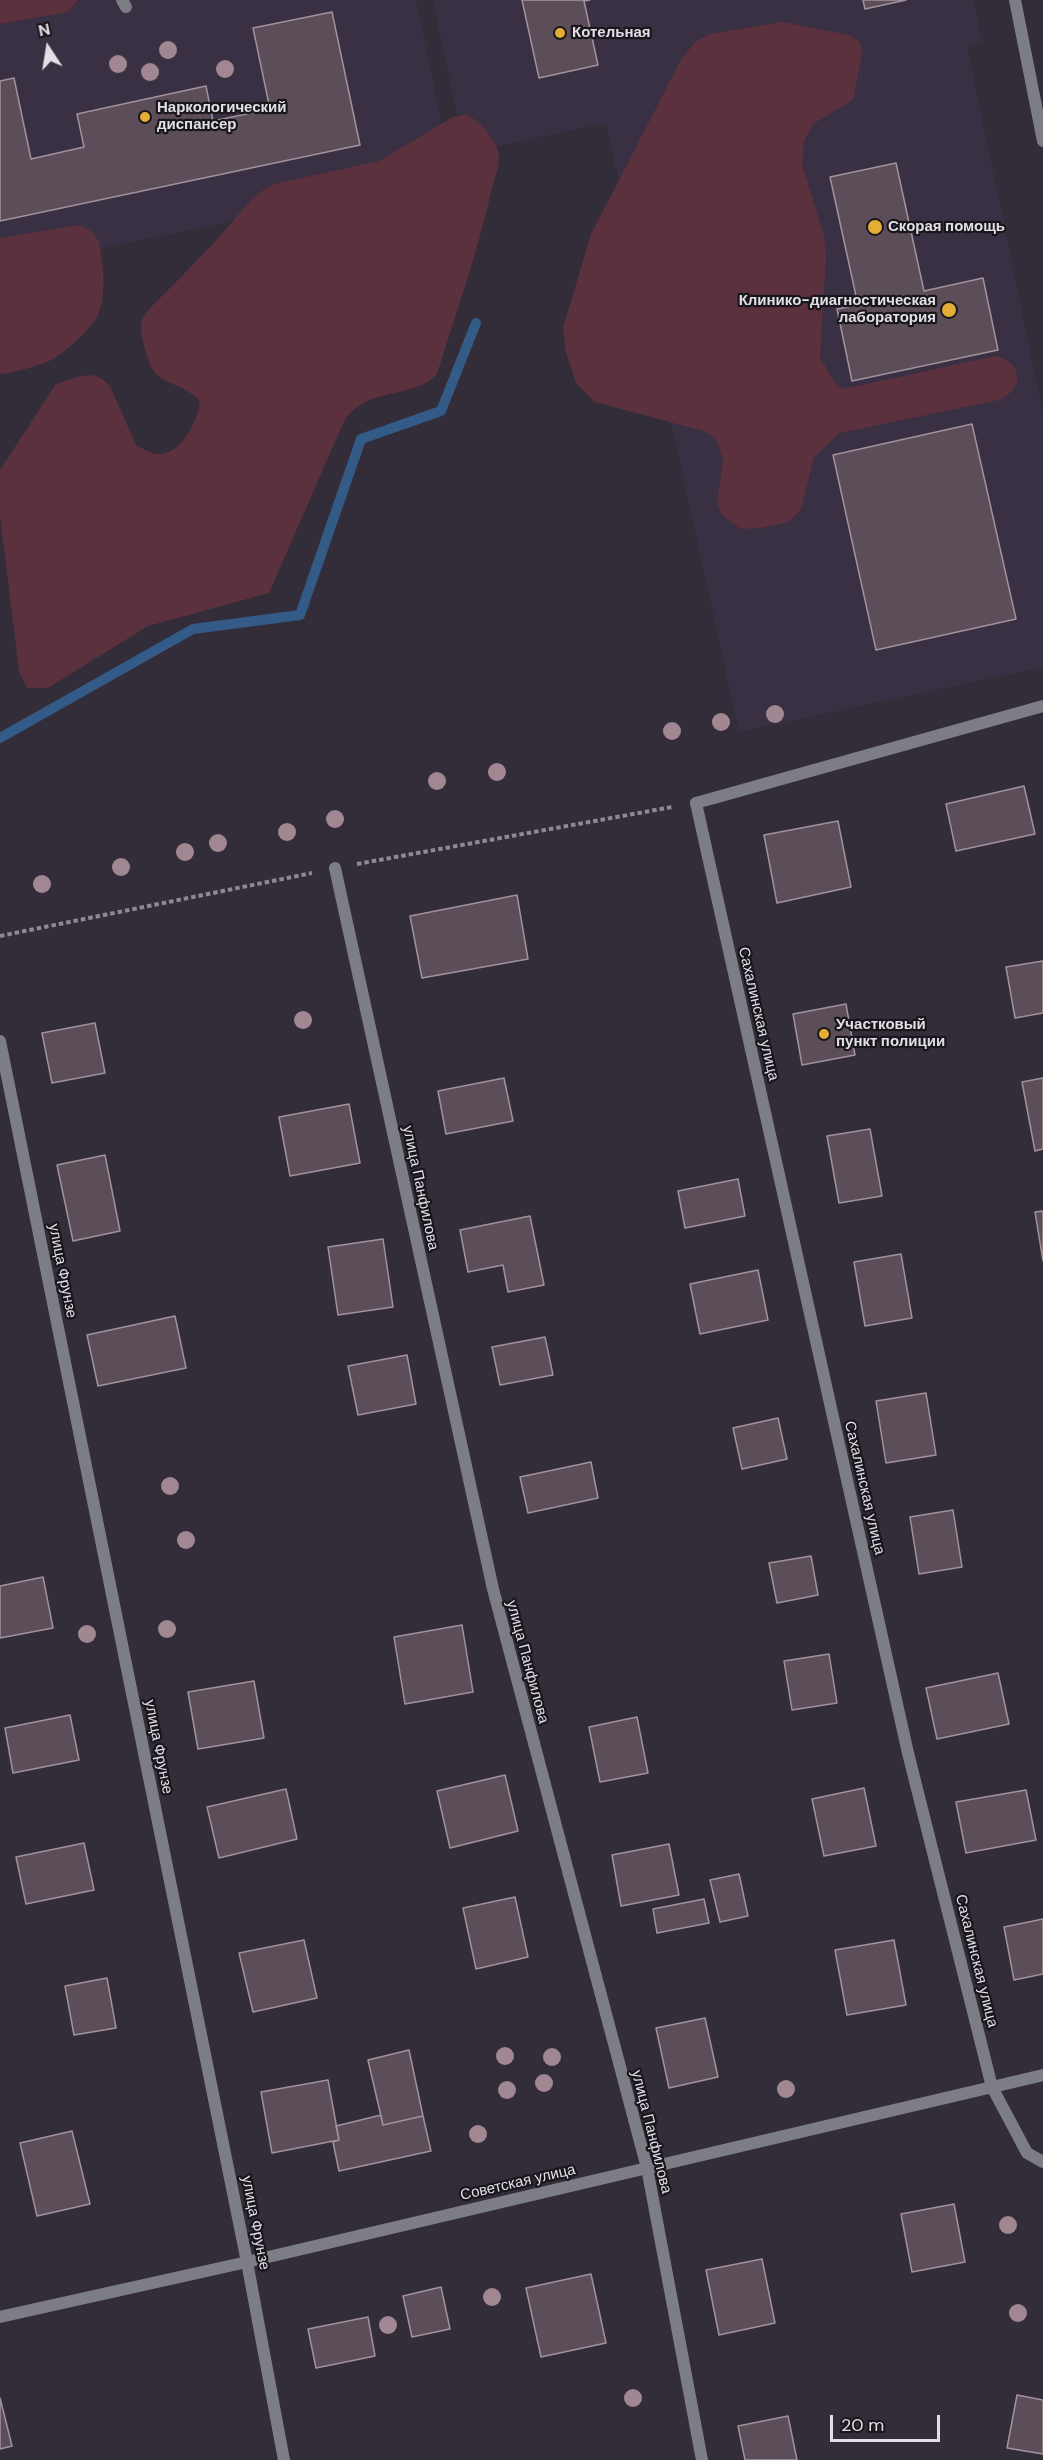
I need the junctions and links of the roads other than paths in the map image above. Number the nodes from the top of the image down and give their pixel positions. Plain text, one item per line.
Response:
1 (1015, 0) edge
2 (1043, 141) edge
3 (1043, 706) edge
4 (335, 868) dead end
5 (0, 1041) edge
6 (1043, 2075) edge
7 (992, 2087) junction
8 (1043, 2162) edge
9 (647, 2168) junction
10 (247, 2262) junction
11 (0, 2317) edge
12 (284, 2460) edge
13 (702, 2460) edge

1 - 2 street
3 - 7 street, Сахалинская улица
4 - 9 street, улица Панфилова
5 - 10 street, улица Фрунзе
6 - 7 street, Советская улица
7 - 8 street, Сахалинская улица
7 - 9 street, Советская улица
9 - 10 street, Советская улица
9 - 13 street, улица Панфилова
10 - 11 street, Советская улица
10 - 12 street, улица Фрунзе

